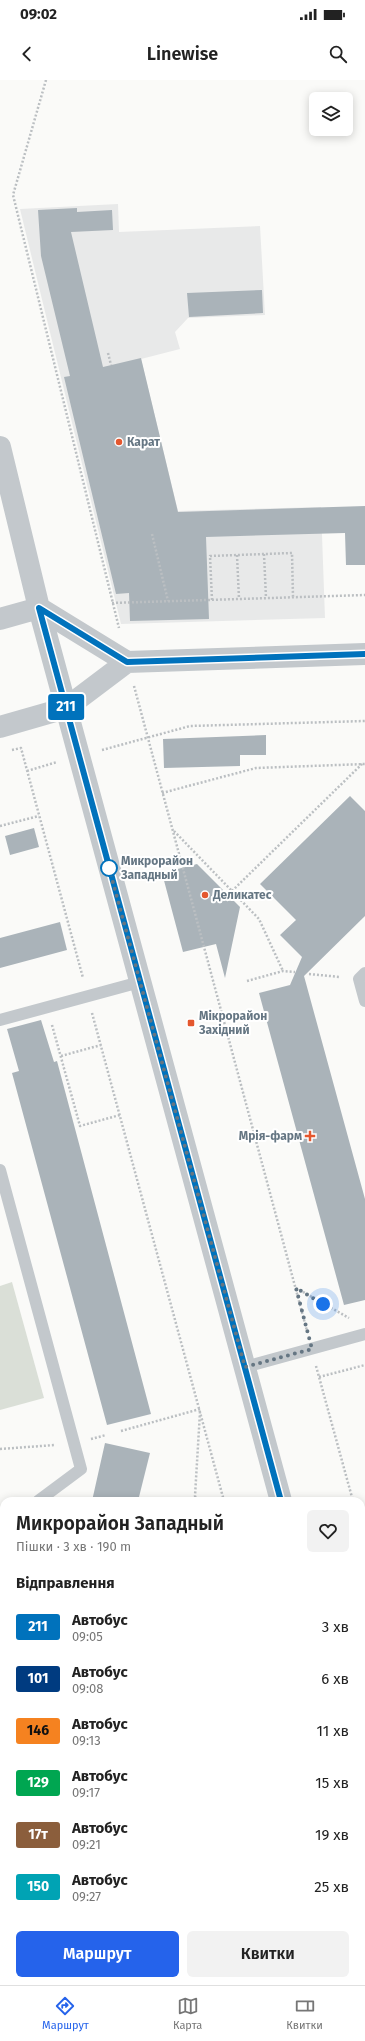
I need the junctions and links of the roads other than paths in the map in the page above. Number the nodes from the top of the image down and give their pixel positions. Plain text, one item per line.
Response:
1 (0, 447) edge
2 (39, 608) junction
3 (0, 619) edge
4 (365, 654) edge
5 (127, 662) junction
6 (66, 708) junction
7 (0, 727) edge
8 (362, 976) edge
9 (140, 982) junction
10 (365, 1001) edge
11 (0, 1020) edge
12 (0, 1170) edge
13 (365, 1334) edge
14 (245, 1367) junction
15 (43, 1497) edge
16 (280, 1497) edge

1 - 2 street
2 - 3 street
2 - 5 street
2 - 6 street
4 - 5 street
5 - 6 street
6 - 7 street
6 - 9 street
8 - 10 lane
9 - 11 lane
9 - 14 street
12 - 15 lane
13 - 14 lane
14 - 16 street

